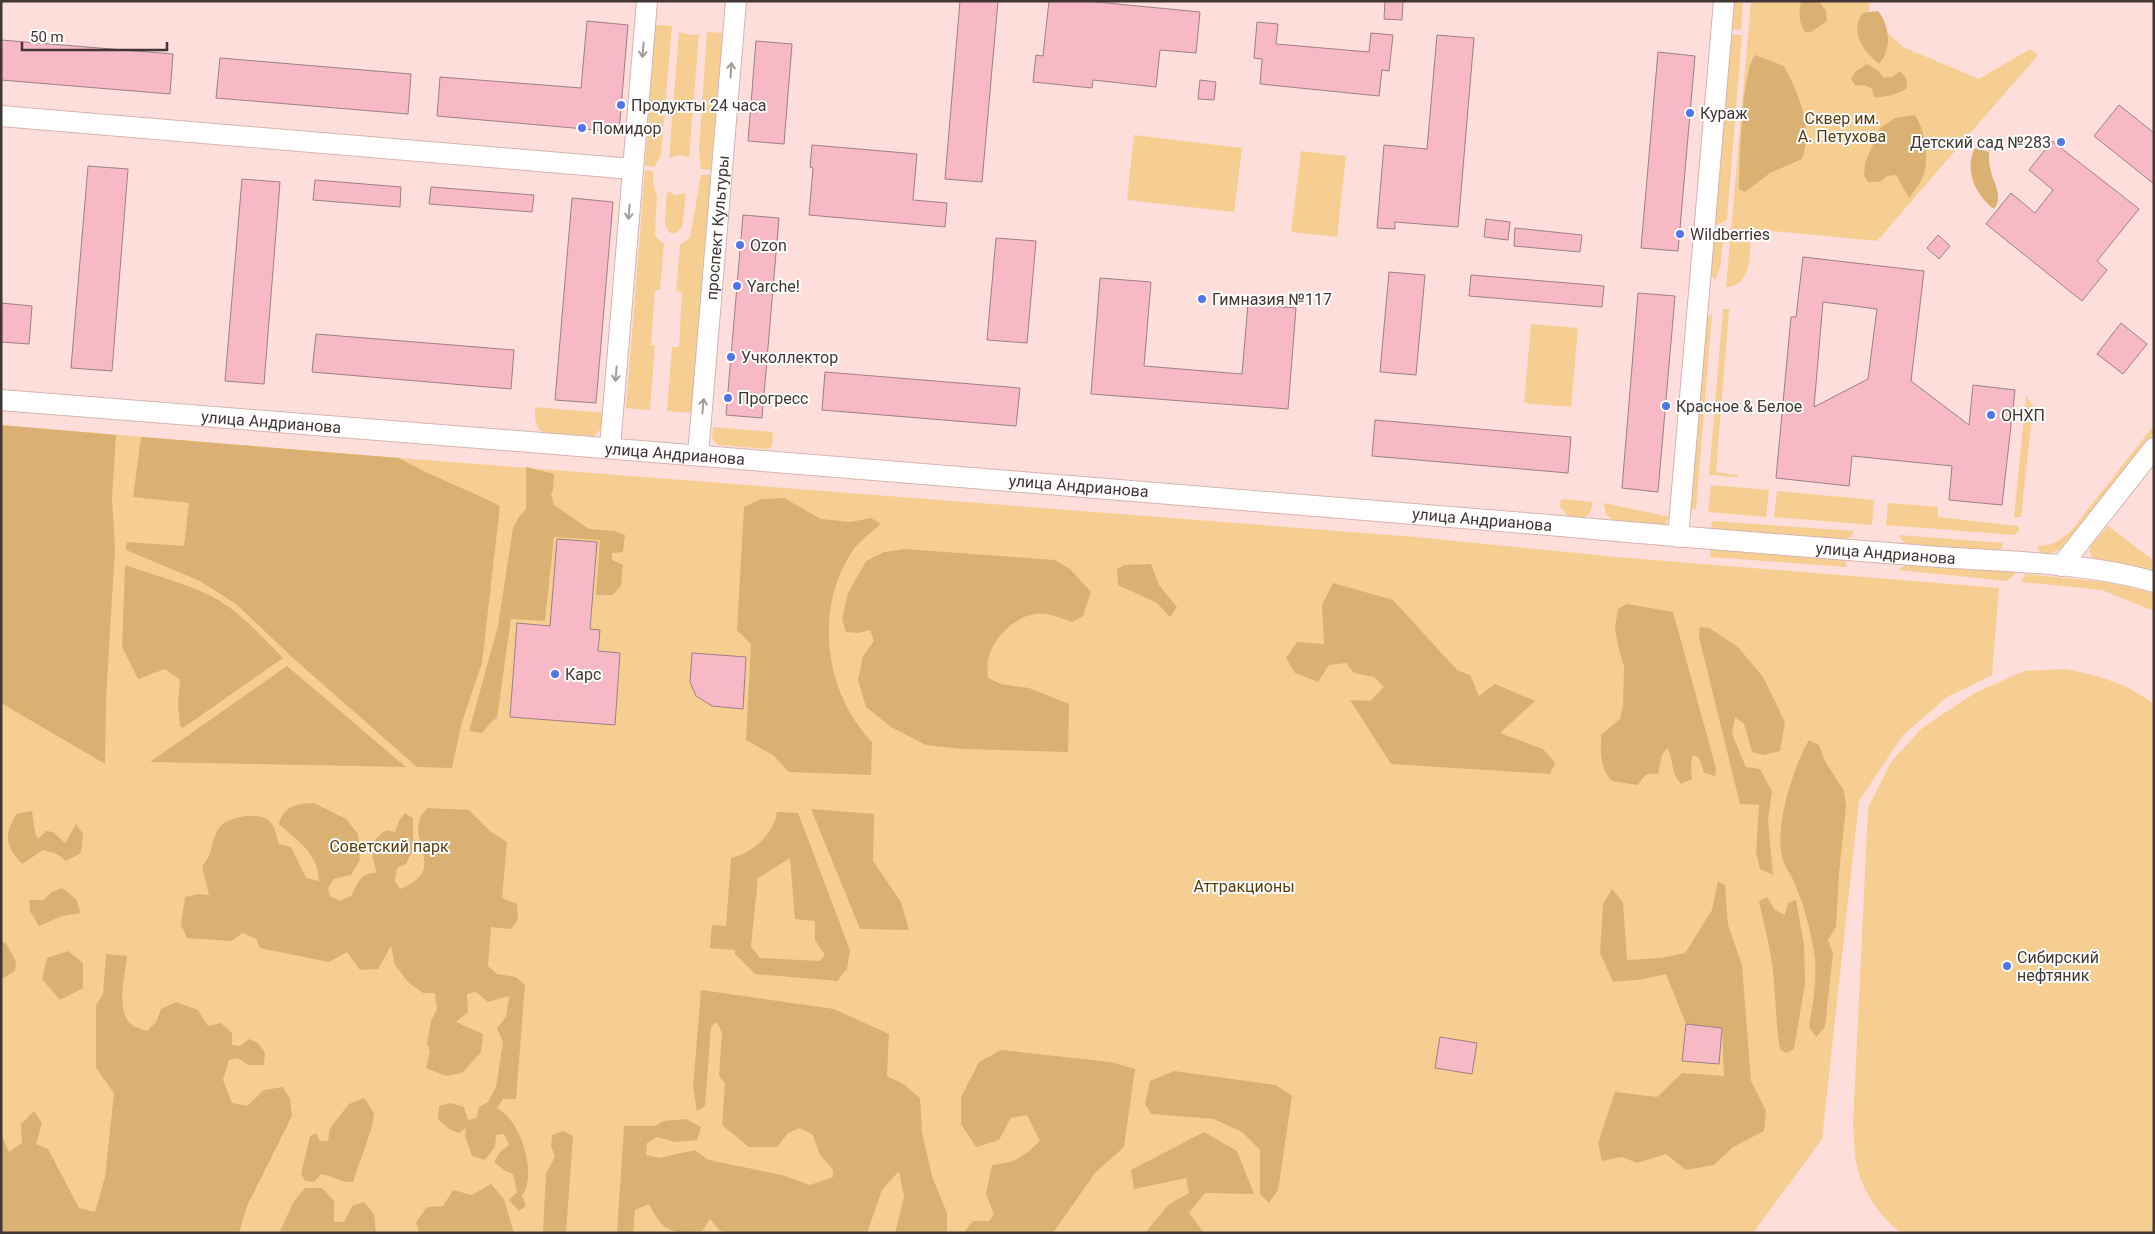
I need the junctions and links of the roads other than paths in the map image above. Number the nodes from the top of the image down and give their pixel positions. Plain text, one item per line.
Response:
1 (647, 1) edge
2 (736, 1) edge
3 (1724, 1) edge
4 (1, 116) edge
5 (632, 169) junction
6 (1, 400) edge
7 (610, 448) junction
8 (2154, 448) edge
9 (698, 455) junction
10 (1678, 537) junction
11 (2060, 566) junction
12 (2154, 582) edge

1 -> 5 street
9 -> 2 street, проспект Культуры
3 - 10 street
4 - 5 street
5 -> 7 street
6 - 7 street, улица Андрианова
7 - 9 street, улица Андрианова
8 - 11 street
9 - 10 street, улица Андрианова
10 - 11 street, улица Андрианова
11 - 12 street, улица Андрианова

